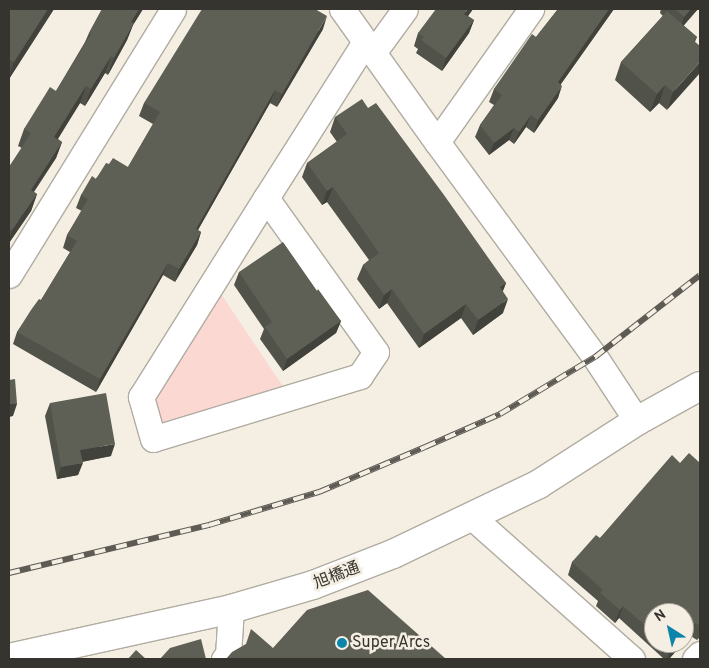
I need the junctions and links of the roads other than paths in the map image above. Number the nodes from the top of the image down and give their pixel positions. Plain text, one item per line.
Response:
1 (173, 9) edge
2 (342, 9) edge
3 (405, 9) edge
4 (531, 9) edge
5 (369, 48) junction
6 (437, 142) junction
7 (266, 198) junction
8 (9, 275) edge
9 (700, 386) edge
10 (638, 421) junction
11 (472, 517) junction
12 (231, 609) junction
13 (700, 654) edge
14 (9, 658) edge
15 (224, 659) edge
16 (632, 659) edge
17 (695, 659) edge

1 - 8 street
2 - 5 street
3 - 5 street
4 - 6 street
5 - 6 street
5 - 7 street
6 - 10 street
7 - 7 street
9 - 10 street, 旭橋通
10 - 11 street, 旭橋通
11 - 12 street, 旭橋通
11 - 16 street
12 - 14 street, 旭橋通
12 - 15 street
13 - 17 street

